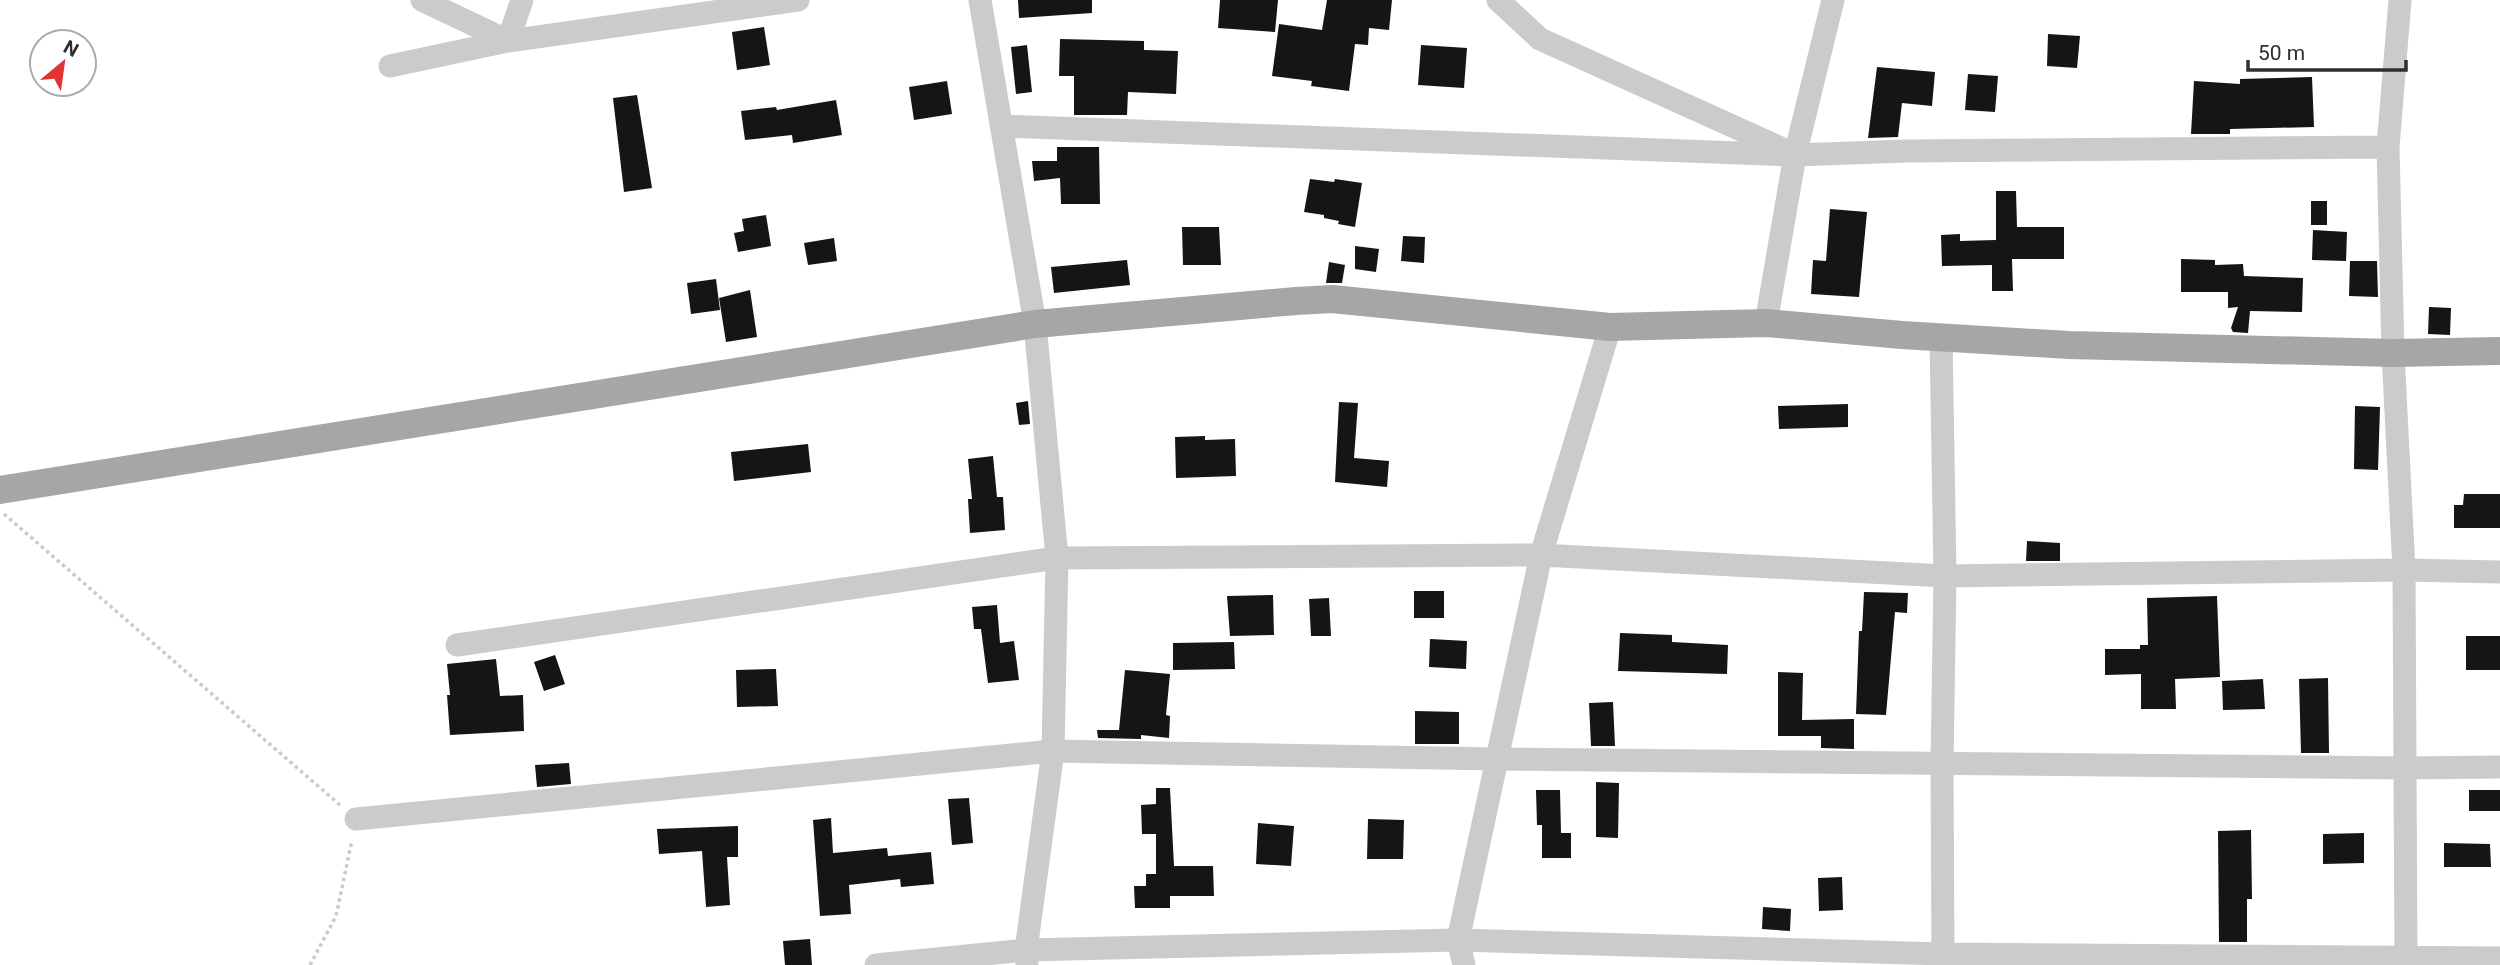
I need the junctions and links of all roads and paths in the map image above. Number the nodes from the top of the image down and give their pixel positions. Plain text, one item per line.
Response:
1 (422, 0) edge
2 (522, 0) edge
3 (798, 0) edge
4 (980, 0) edge
5 (1498, 0) edge
6 (1833, 0) edge
7 (2400, 0) edge
8 (508, 41) junction
9 (390, 66) dead end
10 (1001, 126) junction
11 (2388, 147) junction
12 (1795, 155) junction
13 (1766, 323) junction
14 (1035, 324) junction
15 (1610, 327) junction
16 (1941, 337) junction
17 (2500, 351) edge
18 (2393, 353) junction
19 (0, 490) edge
20 (0, 511) edge
21 (1541, 555) junction
22 (1057, 558) junction
23 (2404, 570) junction
24 (2500, 572) edge
25 (1945, 576) junction
26 (457, 645) dead end
27 (1053, 751) junction
28 (1497, 759) junction
29 (1942, 764) junction
30 (2500, 767) edge
31 (2405, 768) junction
32 (356, 819) junction
33 (1458, 940) junction
34 (1026, 958) edge
35 (2500, 958) edge
36 (1942, 959) edge
37 (2406, 961) edge
38 (310, 965) edge
39 (876, 965) edge
40 (1464, 965) edge

1 - 8 street
2 - 8 street
3 - 8 street
4 - 10 street
5 - 12 street
6 - 12 street
7 - 11 street
8 - 9 street
10 - 12 street
10 - 14 street
11 - 12 street
11 - 18 street
12 - 13 street
13 - 15 main road
13 - 16 main road
14 - 15 main road
14 - 19 main road
14 - 22 street
15 - 21 street
16 - 18 main road
16 - 25 street
17 - 18 main road
18 - 23 street
20 - 32 path
21 - 22 street
21 - 25 street
21 - 28 street
22 - 26 street
22 - 27 street
23 - 24 street
23 - 25 street
23 - 31 street
25 - 29 street
27 - 28 street
27 - 32 street
27 - 34 street
28 - 29 street
28 - 33 street
29 - 31 street
29 - 36 street
30 - 31 street
31 - 37 street
32 - 38 path
33 - 34 street
33 - 36 street
33 - 40 street
34 - 39 street
35 - 37 street
36 - 37 street

